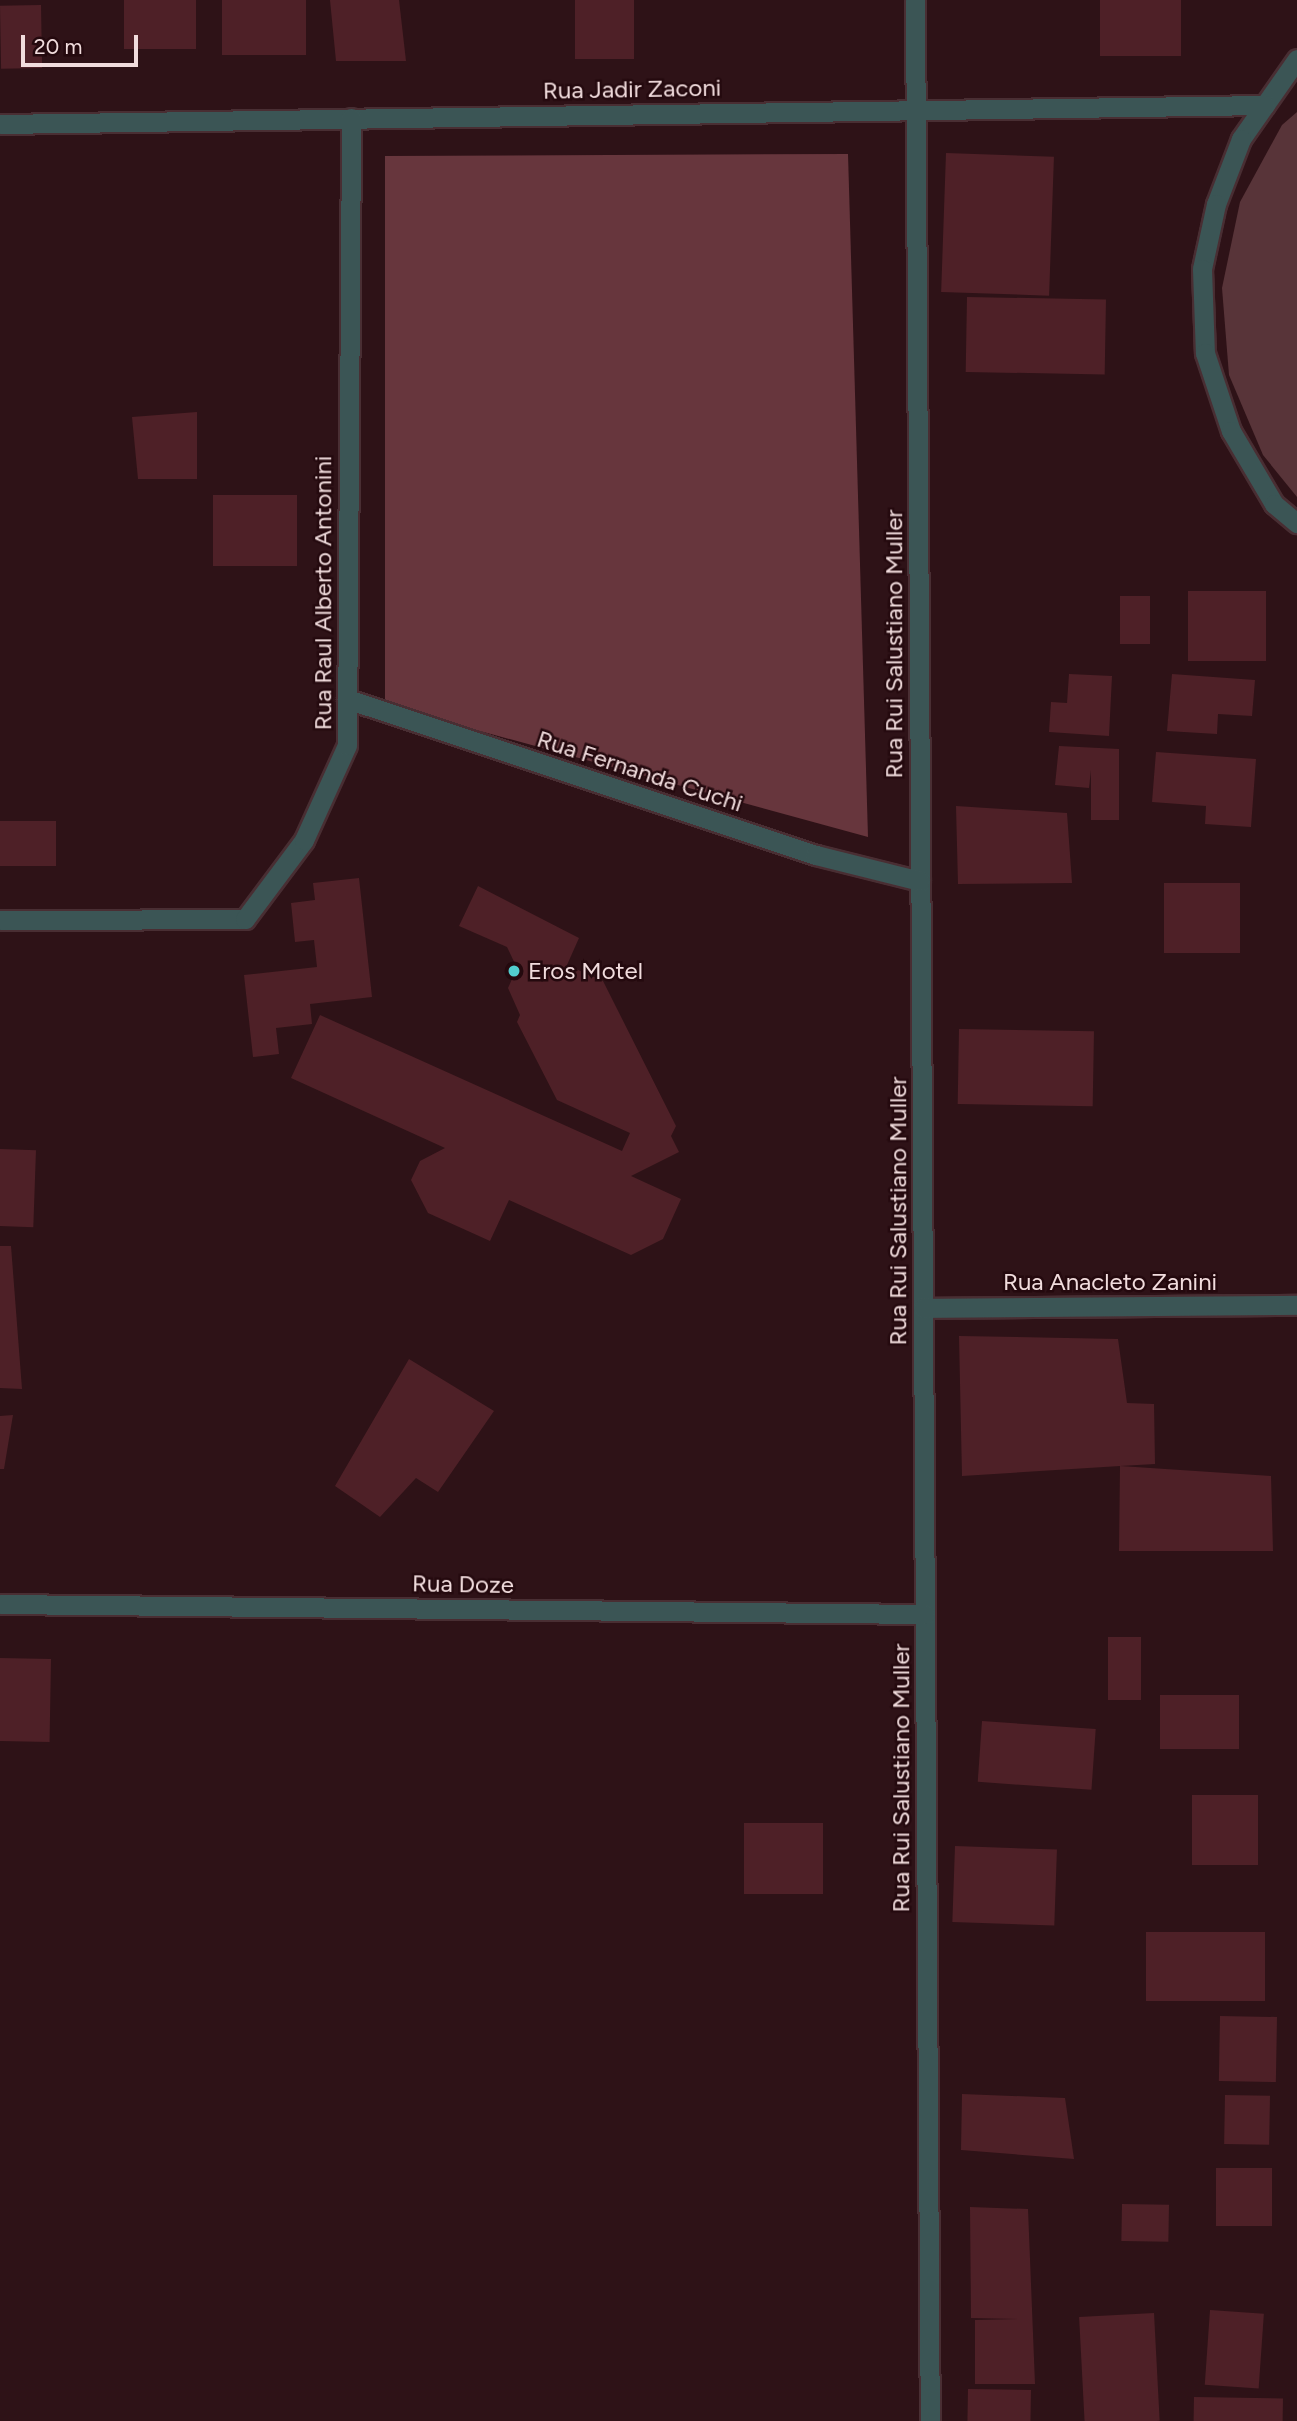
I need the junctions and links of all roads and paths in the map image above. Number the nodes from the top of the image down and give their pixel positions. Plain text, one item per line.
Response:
1 (915, 0) edge
2 (1297, 59) edge
3 (1265, 105) junction
4 (915, 109) junction
5 (351, 118) junction
6 (0, 124) edge
7 (1297, 523) edge
8 (347, 699) junction
9 (920, 881) junction
10 (0, 920) edge
11 (1297, 1306) edge
12 (923, 1308) junction
13 (0, 1604) edge
14 (925, 1614) junction
15 (930, 2421) edge

1 - 4 street, Rua Rui Salustiano Muller
2 - 3 street
3 - 4 street, Rua Jadir Zaconi
3 - 7 street
4 - 5 street, Rua Jadir Zaconi
4 - 9 street, Rua Rui Salustiano Muller
5 - 6 street, Rua Jadir Zaconi
5 - 8 street, Rua Raul Alberto Antonini
8 - 9 street, Rua Fernanda Cuchi
8 - 10 street, Rua Raul Alberto Antonini
9 - 12 street, Rua Rui Salustiano Muller
11 - 12 street, Rua Anacleto Zanini
12 - 14 street, Rua Rui Salustiano Muller
13 - 14 street, Rua Doze
14 - 15 street, Rua Rui Salustiano Muller

